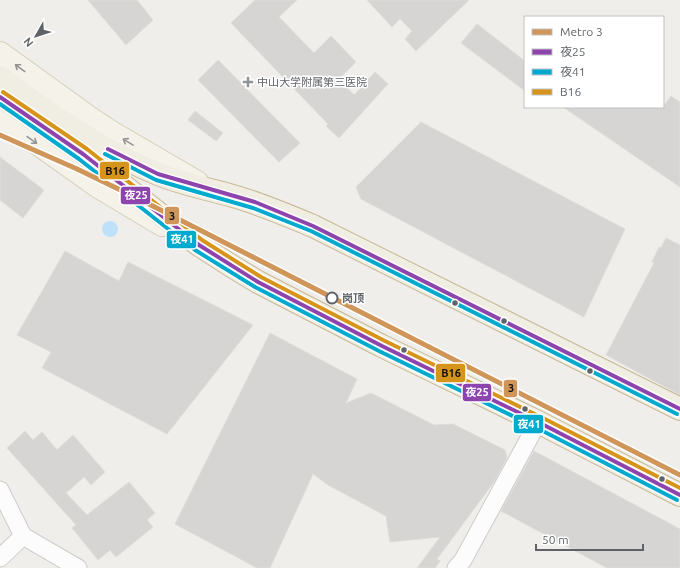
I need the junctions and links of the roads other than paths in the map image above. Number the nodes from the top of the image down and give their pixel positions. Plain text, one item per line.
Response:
1 (0, 53) edge
2 (2, 85) edge
3 (0, 117) edge
4 (210, 190) junction
5 (199, 245) junction
6 (680, 409) edge
7 (538, 422) junction
8 (0, 490) edge
9 (680, 495) edge
10 (23, 536) junction
11 (0, 558) edge
12 (78, 568) edge
13 (456, 568) edge

4 -> 1 main road
2 - 4 highway
2 - 5 highway
3 -> 5 main road
4 - 6 highway
5 - 7 highway
7 - 9 highway
7 - 13 street
8 - 10 street
10 - 11 street
10 - 12 street

